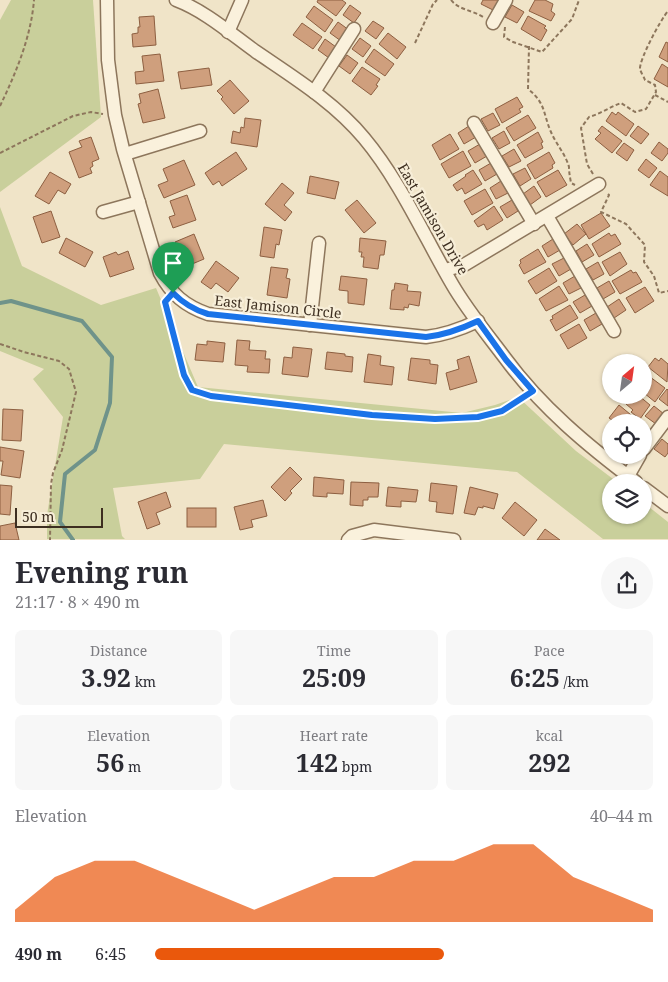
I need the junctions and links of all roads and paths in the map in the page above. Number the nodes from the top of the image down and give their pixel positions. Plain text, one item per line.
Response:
1 (34, 0) edge
2 (107, 0) edge
3 (176, 0) edge
4 (242, 0) edge
5 (438, 0) edge
6 (450, 0) edge
7 (506, 0) edge
8 (579, 0) edge
9 (668, 11) edge
10 (493, 23) junction
11 (354, 29) dead end
12 (228, 32) junction
13 (415, 43) dead end
14 (529, 46) junction
15 (314, 92) junction
16 (655, 95) junction
17 (668, 102) edge
18 (0, 106) edge
19 (115, 113) junction
20 (474, 123) dead end
21 (200, 131) dead end
22 (0, 153) edge
23 (125, 154) junction
24 (599, 184) junction
25 (583, 194) junction
26 (139, 202) junction
27 (103, 212) dead end
28 (547, 216) junction
29 (534, 224) junction
30 (319, 243) dead end
31 (445, 270) junction
32 (668, 291) edge
33 (173, 293) junction
34 (478, 321) junction
35 (310, 325) junction
36 (614, 331) dead end
37 (0, 344) edge
38 (533, 391) junction
39 (668, 417) edge
40 (652, 438) edge
41 (626, 474) edge
42 (652, 494) edge
43 (668, 506) edge
44 (50, 540) edge
45 (348, 540) edge
46 (454, 540) edge

1 - 18 path
2 - 19 street, East Jamison Circle
3 - 12 street, East Jamison Drive
4 - 12 street
5 - 13 path
6 - 10 path
7 - 10 street
8 - 14 path
9 - 16 path
10 - 14 path
11 - 15 street
12 - 15 street, East Jamison Drive
14 - 25 path
15 - 31 street, East Jamison Drive
16 - 17 path
16 - 24 path
19 - 22 path
19 - 23 street, East Jamison Circle
20 - 29 street
21 - 23 street
23 - 26 street, East Jamison Circle
24 - 25 street
24 - 32 path
25 - 28 street
26 - 27 street
26 - 33 street, East Jamison Circle
28 - 29 street
28 - 36 street
29 - 31 street
30 - 35 street
31 - 34 street, East Jamison Drive
33 - 35 street, East Jamison Circle
33 - 38 path
34 - 35 street, East Jamison Circle
34 - 38 street, East Jamison Drive
37 - 44 path
38 - 41 street, East Jamison Drive
39 - 40 street
42 - 43 street
45 - 46 street

